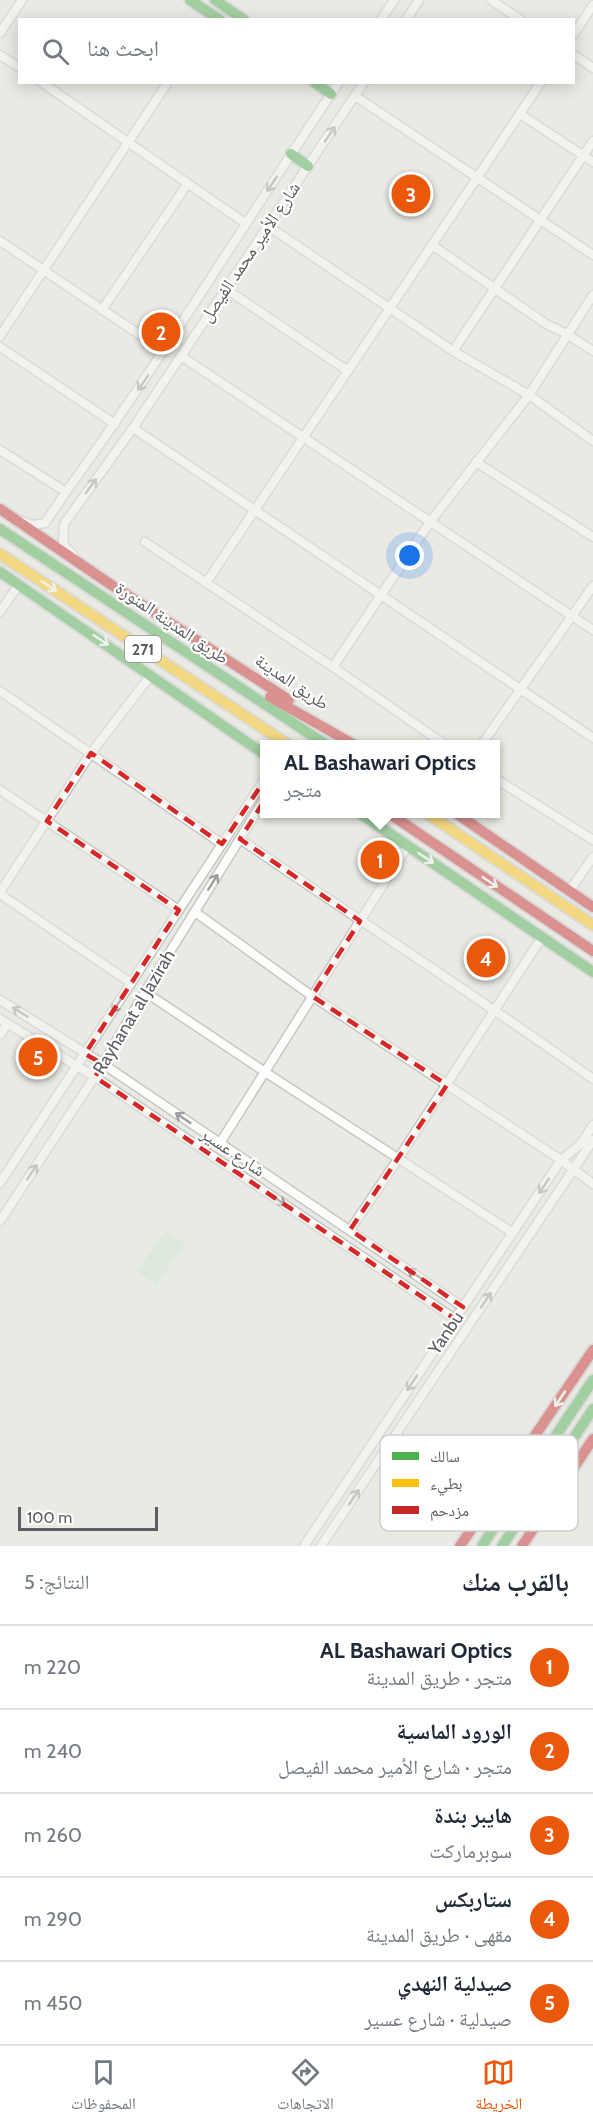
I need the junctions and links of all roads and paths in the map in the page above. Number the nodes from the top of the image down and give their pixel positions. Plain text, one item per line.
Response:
1 (22, 0) edge
2 (190, 0) edge
3 (394, 0) edge
4 (419, 0) edge
5 (220, 1) edge
6 (496, 1) edge
7 (593, 5) edge
8 (214, 18) edge
9 (241, 18) edge
10 (382, 18) edge
11 (407, 18) edge
12 (518, 18) edge
13 (575, 31) edge
14 (0, 33) edge
15 (0, 55) edge
16 (575, 56) edge
17 (18, 67) edge
18 (593, 68) edge
19 (44, 84) edge
20 (167, 84) edge
21 (317, 84) edge
22 (338, 84) edge
23 (363, 84) edge
24 (540, 84) edge
25 (331, 94) junction
26 (355, 96) junction
27 (520, 114) junction
28 (593, 141) edge
29 (129, 142) junction
30 (291, 154) junction
31 (583, 156) junction
32 (593, 162) edge
33 (308, 166) junction
34 (477, 178) junction
35 (188, 183) junction
36 (540, 221) junction
37 (246, 223) junction
38 (268, 226) junction
39 (0, 241) edge
40 (432, 245) junction
41 (593, 255) edge
42 (44, 270) junction
43 (494, 288) junction
44 (226, 289) junction
45 (593, 295) edge
46 (390, 308) junction
47 (102, 310) junction
48 (567, 334) junction
49 (0, 336) edge
50 (0, 347) edge
51 (164, 351) junction
52 (453, 351) junction
53 (593, 351) edge
54 (181, 357) junction
55 (348, 371) junction
56 (529, 394) junction
57 (115, 424) junction
58 (133, 428) junction
59 (303, 438) junction
60 (593, 441) edge
61 (0, 450) edge
62 (476, 462) junction
63 (66, 492) junction
64 (58, 504) junction
65 (0, 509) edge
66 (255, 510) junction
67 (71, 513) junction
68 (12, 518) junction
69 (430, 522) junction
70 (0, 528) edge
71 (593, 537) edge
72 (145, 542) dead end
73 (0, 554) edge
74 (87, 569) junction
75 (0, 572) edge
76 (206, 583) junction
77 (19, 584) junction
78 (593, 586) edge
79 (382, 594) junction
80 (0, 612) edge
81 (572, 617) junction
82 (148, 628) junction
83 (593, 630) edge
84 (164, 663) junction
85 (333, 667) junction
86 (151, 675) junction
87 (520, 689) junction
88 (0, 691) edge
89 (593, 738) edge
90 (280, 740) edge
91 (319, 740) edge
92 (347, 740) edge
93 (348, 740) edge
94 (438, 740) edge
95 (485, 740) edge
96 (260, 748) edge
97 (260, 749) edge
98 (91, 753) junction
99 (500, 781) edge
100 (260, 786) edge
101 (0, 789) edge
102 (260, 806) edge
103 (368, 818) edge
104 (397, 818) edge
105 (435, 818) edge
106 (464, 818) edge
107 (47, 821) junction
108 (240, 839) junction
109 (593, 840) edge
110 (222, 844) junction
111 (408, 845) junction
112 (593, 857) edge
113 (570, 890) junction
114 (0, 893) edge
115 (593, 907) edge
116 (179, 910) junction
117 (195, 912) junction
118 (360, 921) junction
119 (593, 925) edge
120 (542, 937) junction
121 (593, 951) edge
122 (593, 972) edge
123 (131, 983) junction
124 (145, 992) junction
125 (312, 996) junction
126 (0, 1000) edge
127 (495, 1010) junction
128 (4, 1022) edge
129 (0, 1035) edge
130 (85, 1054) junction
131 (103, 1064) junction
132 (77, 1066) junction
133 (265, 1072) junction
134 (95, 1077) junction
135 (593, 1078) edge
136 (447, 1085) junction
137 (593, 1125) edge
138 (593, 1140) edge
139 (220, 1143) junction
140 (398, 1159) junction
141 (561, 1160) junction
142 (573, 1169) junction
143 (0, 1183) edge
144 (593, 1184) edge
145 (0, 1221) edge
146 (350, 1230) junction
147 (513, 1233) junction
148 (463, 1307) junction
149 (455, 1319) junction
150 (593, 1350) edge
151 (593, 1380) edge
152 (593, 1409) edge
153 (395, 1435) edge
154 (535, 1435) edge
155 (556, 1435) edge
156 (576, 1435) edge
157 (593, 1439) edge
158 (380, 1458) edge
159 (578, 1462) edge
160 (470, 1531) edge
161 (492, 1531) edge
162 (512, 1531) edge
163 (532, 1531) edge
164 (304, 1546) edge
165 (321, 1546) edge
166 (460, 1546) edge
167 (482, 1546) edge
168 (502, 1546) edge
169 (522, 1546) edge

1 - 14 street
2 - 8 main road
3 - 10 street
4 - 11 street
5 - 8 street
5 - 9 main road
6 - 12 street
7 - 13 street
15 - 17 street
16 - 18 street
19 - 29 street
20 - 29 street
21 - 25 main road
22 - 25 street, شارع الأمير محمد الفيصل
23 - 26 street, شارع الأمير محمد الفيصل
24 - 27 street
25 - 30 street, شارع الأمير محمد الفيصل
33 -> 26 street, شارع الأمير محمد الفيصل
26 - 34 street
27 - 31 street
27 - 34 street
28 - 31 street
29 - 35 street
29 - 42 street
30 - 33 main road
30 -> 37 street, شارع الأمير محمد الفيصل
31 - 32 street
31 - 36 street
33 - 38 street, شارع الأمير محمد الفيصل
34 - 36 street
34 - 40 street
35 - 37 street
35 - 47 street
36 - 41 street
36 - 43 street
37 - 51 street, شارع الأمير محمد الفيصل
38 - 44 street, شارع الأمير محمد الفيصل
38 - 46 street
39 - 42 street
40 - 43 street
40 - 46 street
42 - 47 street
42 - 49 street
43 - 48 street
43 - 52 street
44 - 54 street, شارع الأمير محمد الفيصل
44 - 55 street
45 - 48 street
46 - 52 street
46 - 55 street
47 - 51 street
48 - 53 street
48 - 56 street
50 - 57 street
51 -> 57 street, شارع الأمير محمد الفيصل
52 - 56 street
54 - 58 street, شارع الأمير محمد الفيصل
54 - 59 street
55 - 59 street
56 - 60 street
56 - 62 street
57 - 63 street, شارع الأمير محمد الفيصل
58 - 66 street
67 -> 58 street, شارع الأمير محمد الفيصل
59 - 66 street
59 - 69 street
61 - 63 street
62 - 69 street
62 - 71 street
63 - 64 street, شارع الأمير محمد الفيصل
64 - 67 street
64 - 68 street, شارع الأمير محمد الفيصل
65 - 68 main road, طريق المدينة
66 - 76 street
66 - 79 street
67 - 74 street, شارع الأمير محمد الفيصل
68 - 74 main road, طريق المدينة
69 - 79 street
69 - 81 street
70 - 82 main road, طريق المدينة المنورة / 271
72 - 76 street
73 -> 84 main road, طريق المدينة المنورة / 271
74 - 93 main road, طريق المدينة
75 - 77 main road
76 - 85 street
77 - 80 street
77 -> 86 main road
78 - 81 street
79 - 85 street
79 - 87 street
81 - 83 street
81 - 87 street
82 - 91 main road, طريق المدينة المنورة / 271
82 - 92 main road
84 - 90 main road, طريق المدينة المنورة / 271
84 - 96 main road
85 - 94 street
86 - 97 main road
86 - 98 street
87 - 89 street
87 - 95 street
88 - 98 street
98 - 107 street
98 - 110 street
99 - 109 street
100 - 110 street, Rayhanat al Jazirah
101 - 107 street
102 - 108 street, Rayhanat al Jazirah
103 - 111 main road
104 -> 121 main road
105 - 119 main road
106 - 113 main road
107 - 114 street
107 - 116 street
117 -> 108 street, Rayhanat al Jazirah
108 - 118 street
110 - 116 street, Rayhanat al Jazirah
111 - 118 street
111 -> 120 main road
112 - 113 street
113 - 115 main road
114 - 123 street
116 - 123 street, Rayhanat al Jazirah
117 - 124 street, Rayhanat al Jazirah
117 - 125 street
118 - 125 street
118 - 127 street
120 - 122 main road
120 - 127 street
123 -> 130 street, Rayhanat al Jazirah
124 - 131 street, Rayhanat al Jazirah
124 - 133 street
125 - 133 street
125 - 136 street
130 -> 126 street, شارع عسير
127 - 135 street
127 - 136 street
128 - 129 street
128 - 132 street, شارع عسير
130 - 131 street, شارع عسير
130 - 132 street, Rayhanat al Jazirah
131 - 134 street, Rayhanat al Jazirah
139 -> 131 street, شارع عسير
132 - 134 street, شارع عسير
132 - 143 street, Rayhanat al Jazirah
133 - 139 street
133 - 140 street
145 -> 134 street, Rayhanat al Jazirah
134 -> 149 street, شارع عسير
136 - 140 street
136 - 141 street
137 - 141 street, Yanbu
138 - 142 street, Yanbu
139 - 146 street, شارع عسير
140 - 146 street
140 - 147 street
141 - 142 street
141 -> 147 street, Yanbu
142 - 144 street
153 -> 142 street, Yanbu
148 -> 146 street, شارع عسير
147 - 148 street, Yanbu
148 - 149 street, Yanbu
149 -> 164 street, Yanbu
150 -> 154 main road
151 - 155 main road
152 - 156 main road
157 - 159 main road
165 -> 158 street, Yanbu
160 -> 166 main road
161 - 167 main road
162 - 168 main road
163 - 169 main road

